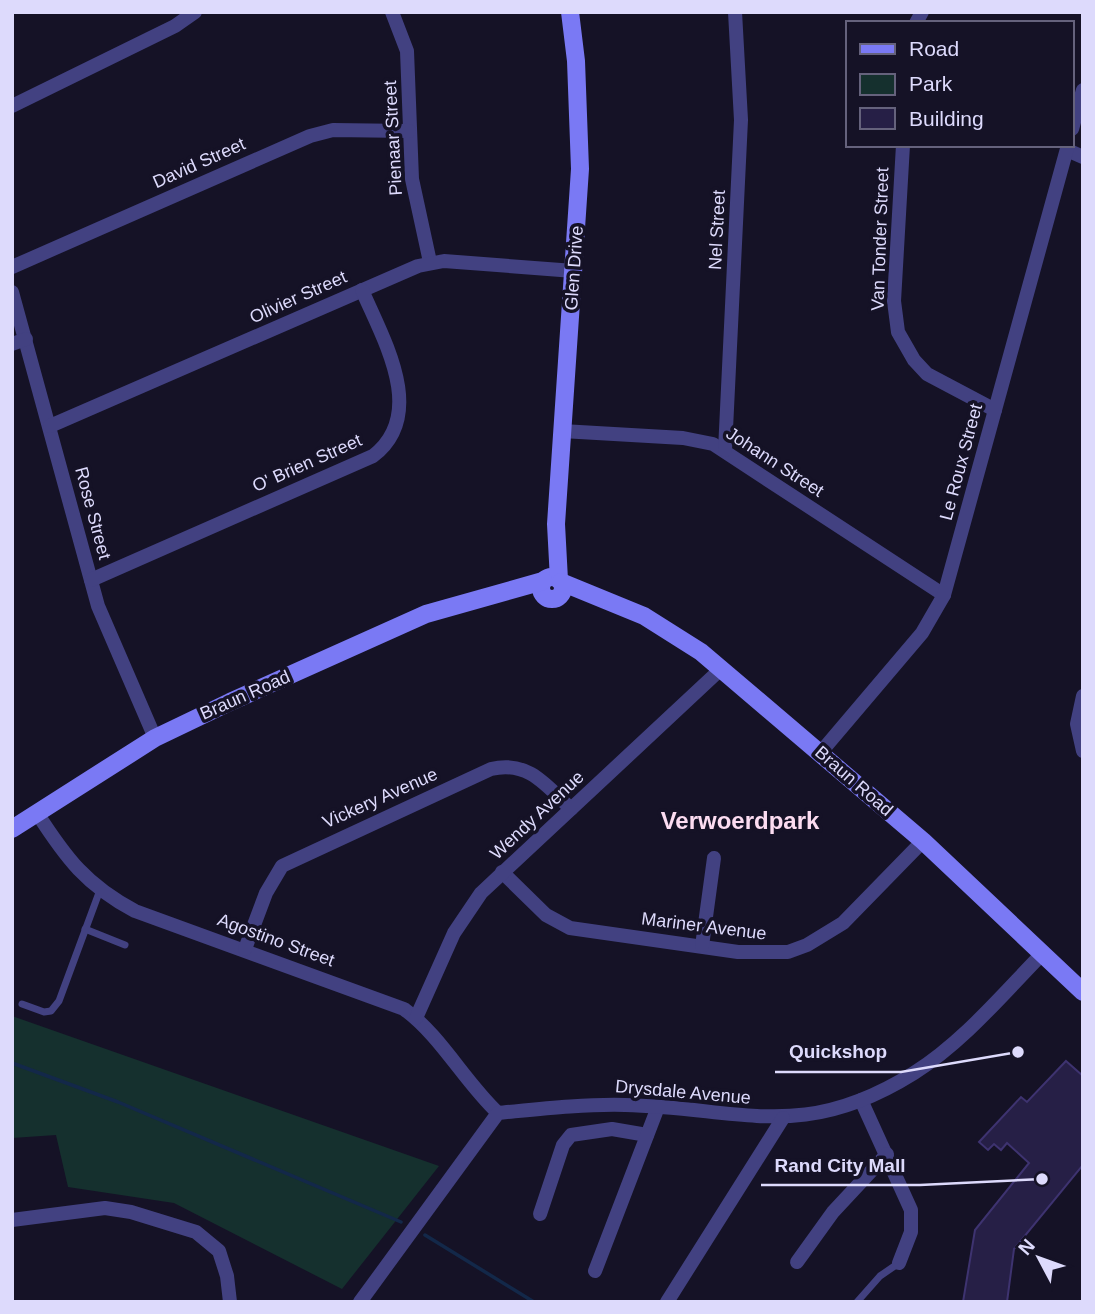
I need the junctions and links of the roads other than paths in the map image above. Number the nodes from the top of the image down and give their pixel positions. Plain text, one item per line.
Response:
1 (195, 12) edge
2 (392, 12) edge
3 (570, 12) edge
4 (735, 12) edge
5 (1083, 90) edge
6 (12, 106) edge
7 (1074, 122) edge
8 (410, 131) junction
9 (903, 147) edge
10 (1067, 148) edge
11 (1083, 156) edge
12 (430, 262) junction
13 (12, 267) edge
14 (574, 271) junction
15 (362, 290) junction
16 (12, 292) edge
17 (19, 342) edge
18 (995, 410) junction
19 (50, 426) junction
20 (562, 431) junction
21 (725, 450) junction
22 (91, 580) junction
23 (551, 586) junction
24 (944, 595) junction
25 (722, 668) junction
26 (1083, 696) edge
27 (155, 738) junction
28 (1083, 751) edge
29 (821, 752) junction
30 (571, 809) junction
31 (37, 813) junction
32 (12, 829) edge
33 (923, 841) junction
34 (713, 858) dead end
35 (502, 873) junction
36 (100, 890) junction
37 (85, 929) junction
38 (125, 945) dead end
39 (702, 946) junction
40 (245, 949) junction
41 (1042, 954) junction
42 (1083, 992) edge
43 (22, 1004) dead end
44 (416, 1018) junction
45 (861, 1100) junction
46 (657, 1107) junction
47 (498, 1113) junction
48 (783, 1118) junction
49 (647, 1135) junction
50 (887, 1154) junction
51 (540, 1214) dead end
52 (12, 1220) edge
53 (797, 1262) dead end
54 (899, 1263) joint
55 (595, 1271) dead end
56 (230, 1302) edge
57 (360, 1302) edge
58 (667, 1302) edge
59 (857, 1302) edge

1 - 6 street
2 - 8 street, Pienaar Street
3 - 14 street, Glen Drive
4 - 21 street, Nel Street
5 - 7 street
8 - 12 street, Pienaar Street
8 - 13 street, David Street
9 - 18 street, Van Tonder Street
10 - 11 street
10 - 18 street, Le Roux Street
12 - 14 street, Olivier Street
12 - 15 street, Olivier Street
14 - 20 street, Glen Drive
15 - 19 street, Olivier Street
15 - 22 street, O' Brien Street
16 - 17 street, Rose Street
17 - 19 street, Rose Street
18 - 24 street, Le Roux Street
19 - 22 street, Rose Street
20 - 21 street, Johann Street
20 - 23 street, Glen Drive
21 - 24 street, Johann Street
22 - 27 street, Rose Street
23 - 25 street, Braun Road
23 - 27 street, Braun Road
24 - 29 street, Le Roux Street
25 - 29 street, Braun Road
25 - 30 street, Wendy Avenue
26 - 28 street
27 - 31 street, Braun Road
29 - 33 street, Braun Road
30 - 35 street, Wendy Avenue
30 - 40 street, Vickery Avenue
31 - 32 street, Braun Road
31 - 36 street, Agostino Street
33 - 39 street, Mariner Avenue
33 - 41 street, Braun Road
34 - 39 street
35 - 39 street, Mariner Avenue
35 - 44 street, Wendy Avenue
36 - 37 lane
36 - 40 street, Agostino Street
37 - 38 lane
37 - 43 lane
40 - 44 street, Agostino Street
41 - 42 street, Braun Road
41 - 45 street, Drysdale Avenue
44 - 47 street, Agostino Street
45 - 48 street, Drysdale Avenue
45 - 50 street
46 - 47 street, Drysdale Avenue
46 - 48 street, Drysdale Avenue
46 - 49 street
47 - 57 street
48 - 58 street
49 - 51 street
49 - 55 street
50 - 53 street
50 - 54 street
52 - 56 street
54 - 59 lane

